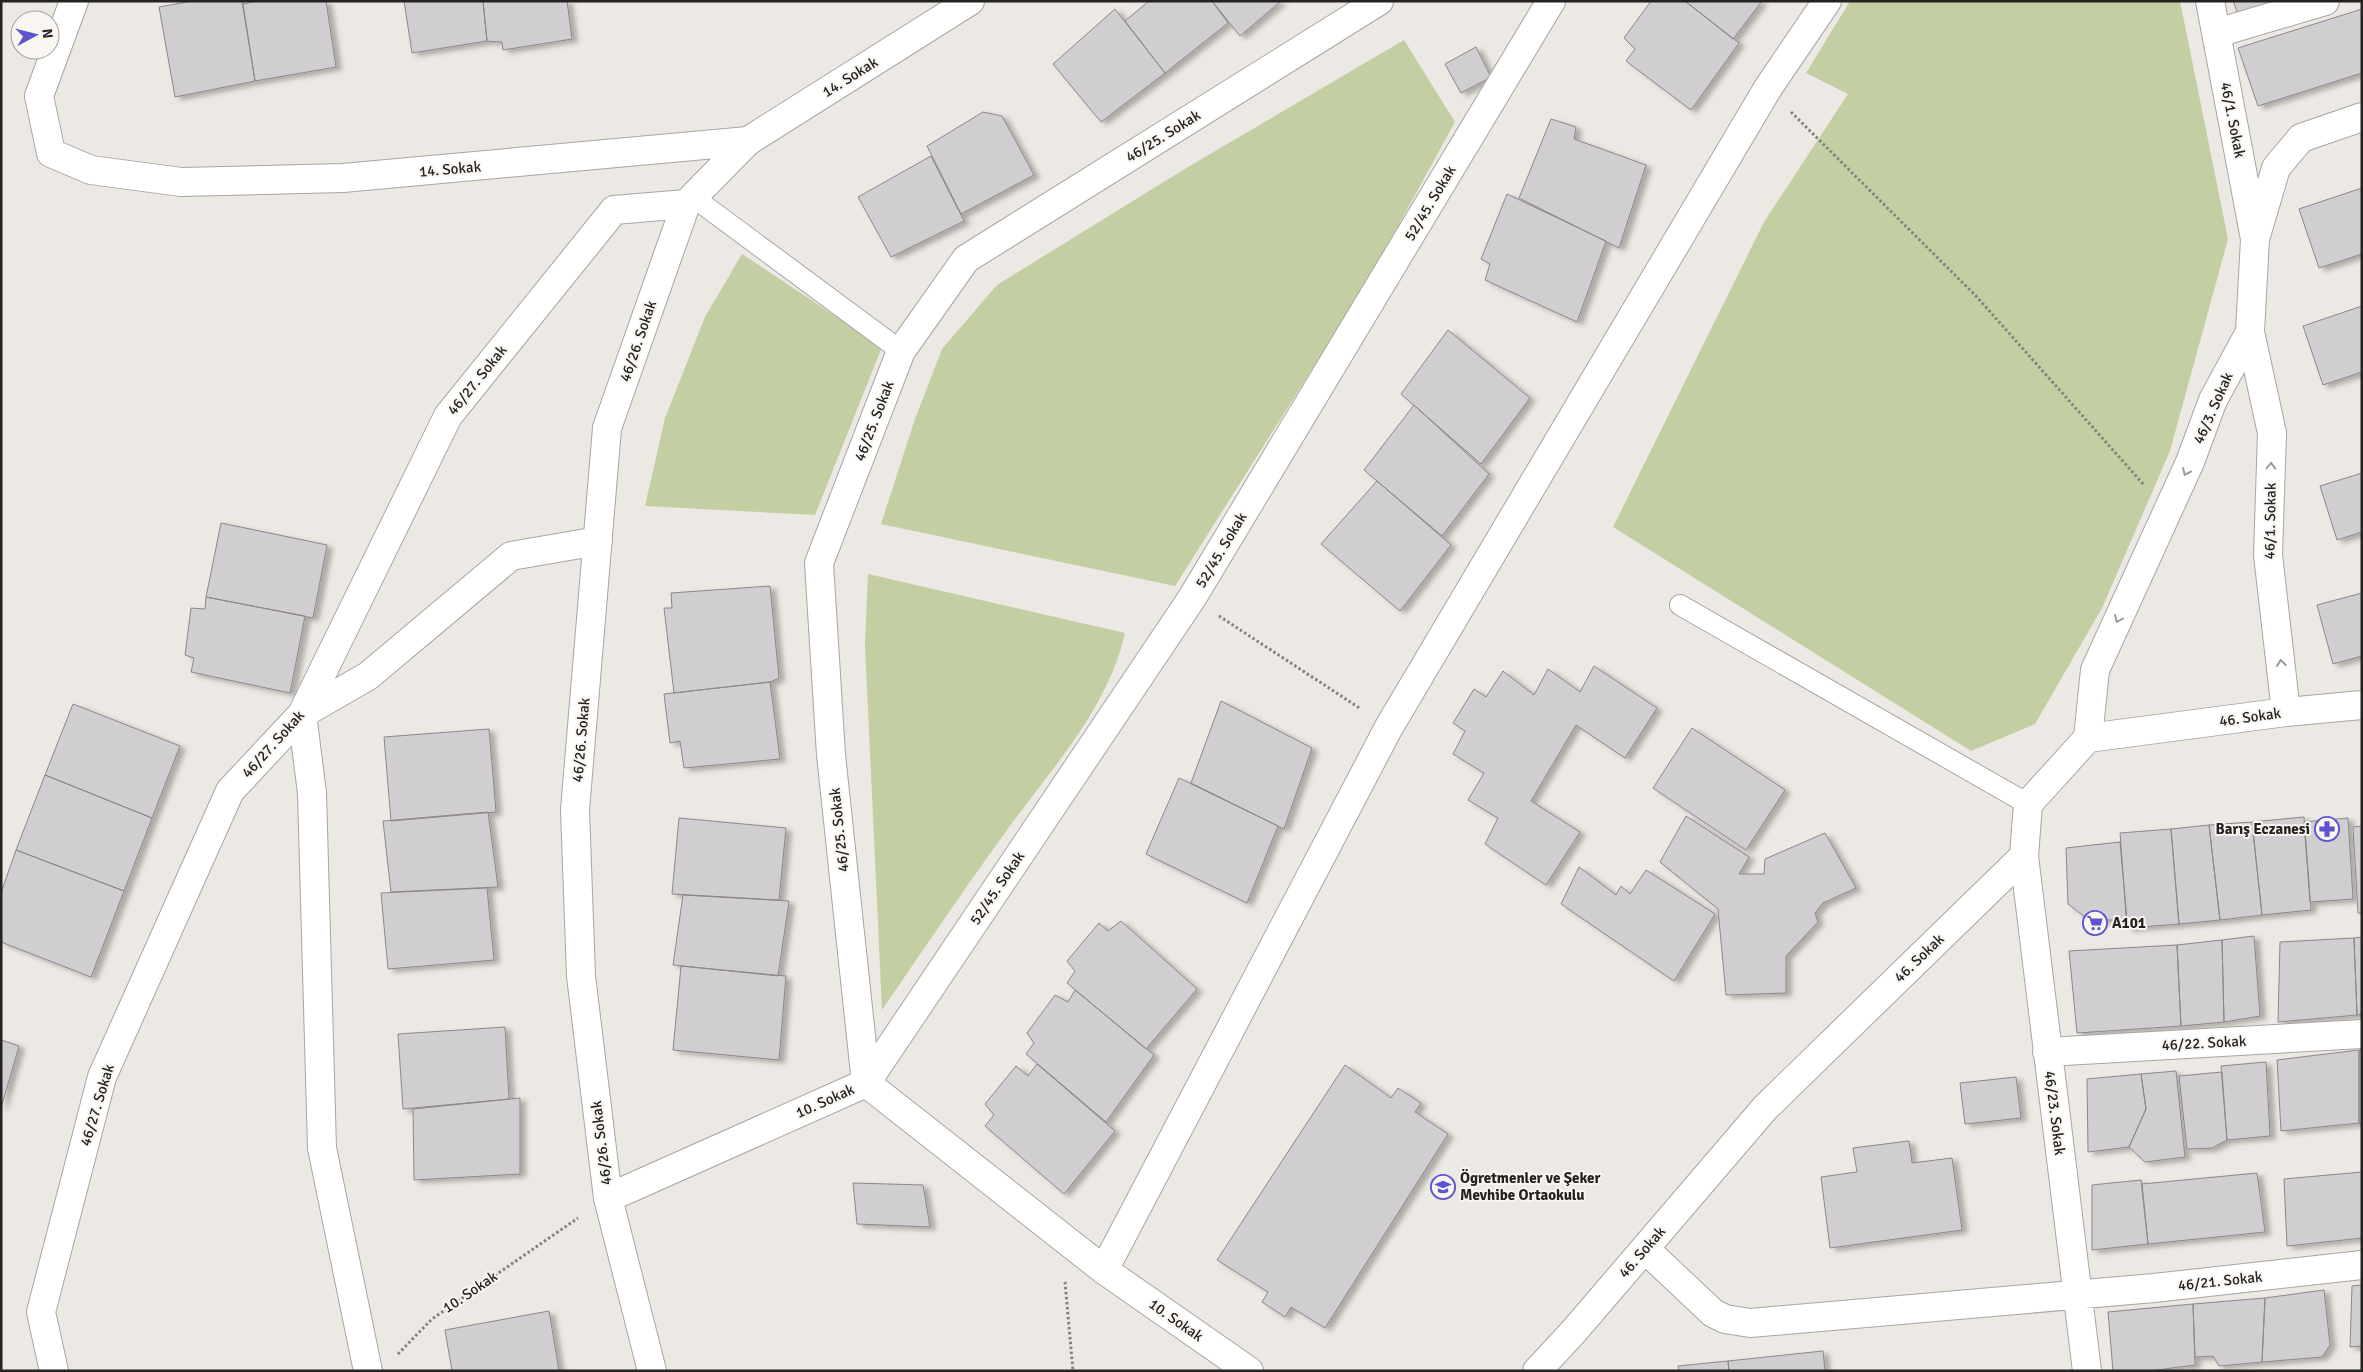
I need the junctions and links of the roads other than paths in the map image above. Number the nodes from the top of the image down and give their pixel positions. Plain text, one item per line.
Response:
1 (74, 1) edge
2 (970, 1) edge
3 (1378, 1) edge
4 (1551, 1) edge
5 (1827, 1) edge
6 (2210, 1) edge
7 (2325, 1) edge
8 (2217, 33) junction
9 (2362, 117) edge
10 (748, 141) junction
11 (690, 200) junction
12 (2255, 239) junction
13 (2250, 332) junction
14 (901, 351) junction
15 (598, 542) junction
16 (1680, 605) dead end
17 (2362, 705) edge
18 (2286, 712) junction
19 (302, 714) junction
20 (2088, 738) junction
21 (2028, 804) junction
22 (2024, 856) junction
23 (2362, 1034) edge
24 (2047, 1052) junction
25 (866, 1083) junction
26 (608, 1198) junction
27 (1644, 1249) junction
28 (2362, 1265) edge
29 (1104, 1270) junction
30 (2078, 1294) junction
31 (54, 1371) edge
32 (368, 1371) edge
33 (652, 1371) edge
34 (1249, 1371) edge
35 (1538, 1371) edge
36 (2087, 1371) edge

1 - 10 street, 14. Sokak
2 - 10 street, 14. Sokak
3 - 14 street, 46/25. Sokak
4 - 25 street, 52/45. Sokak
5 - 29 street
6 - 8 street, 46/1. Sokak
7 - 8 street
8 - 12 street, 46/1. Sokak
9 - 12 street, 46/3. Sokak
10 - 11 street, 46/26. Sokak
11 - 14 lane
11 - 15 street, 46/26. Sokak
11 - 19 street, 46/27. Sokak
12 - 13 street, 46/3. Sokak
18 -> 13 street, 46/1. Sokak
13 -> 20 street, 46/3. Sokak
14 - 25 street, 46/25. Sokak
15 - 19 street
15 - 26 street, 46/26. Sokak
16 - 21 lane
17 - 18 street, 46. Sokak
18 - 20 street, 46. Sokak
19 - 31 street, 46/27. Sokak
19 - 32 street
20 - 21 street
21 - 22 street
22 - 24 street, 46/23. Sokak
22 - 27 street, 46. Sokak
23 - 24 street, 46/22. Sokak
24 - 30 street, 46/23. Sokak
25 - 26 street, 10. Sokak
25 - 29 street, 10. Sokak
26 - 33 street, 46/26. Sokak
27 - 30 street, 46/21. Sokak
27 - 35 street, 46. Sokak
28 - 30 street, 46/21. Sokak
29 - 34 street, 10. Sokak
30 - 36 street, 46/23. Sokak

